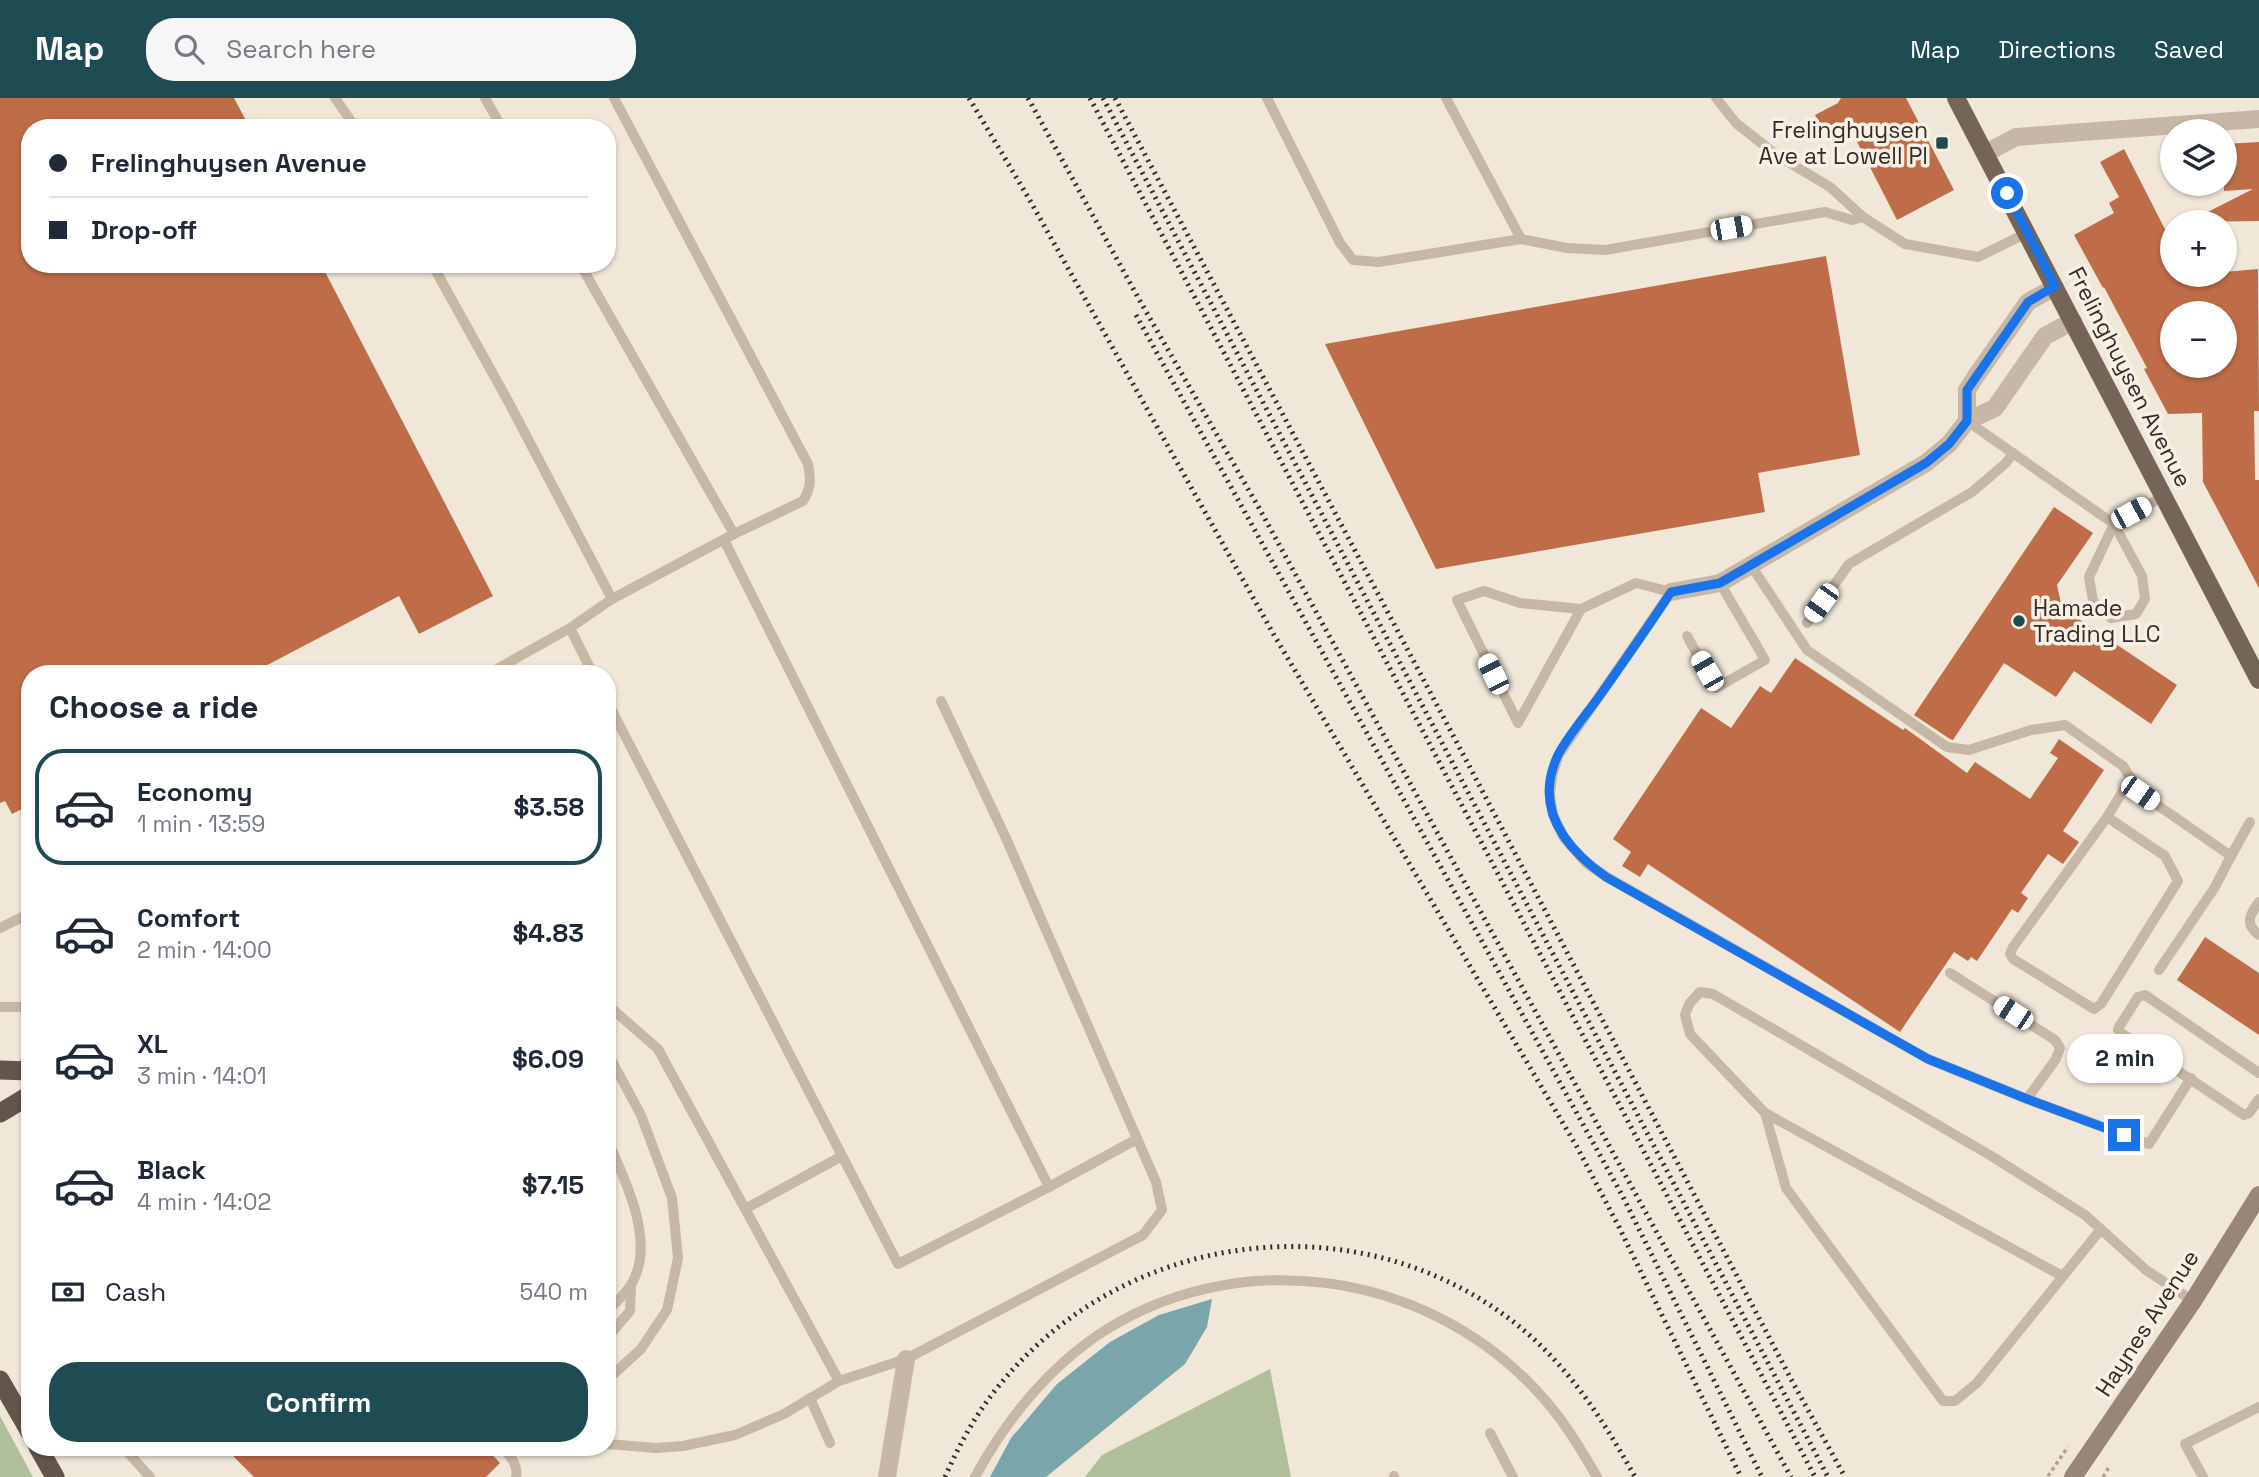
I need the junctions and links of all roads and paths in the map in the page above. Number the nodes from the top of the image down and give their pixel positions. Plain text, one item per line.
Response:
1 (335, 98) edge
2 (485, 98) edge
3 (614, 98) edge
4 (1267, 98) edge
5 (1446, 98) edge
6 (1716, 98) edge
7 (1956, 98) edge
8 (350, 119) edge
9 (497, 119) edge
10 (2259, 119) edge
11 (1986, 153) junction
12 (1863, 217) junction
13 (2027, 233) junction
14 (1521, 239) junction
15 (437, 273) edge
16 (585, 273) edge
17 (2055, 286) junction
18 (2073, 321) junction
19 (1967, 421) junction
20 (2013, 453) junction
21 (2164, 496) junction
22 (2114, 524) junction
23 (729, 537) junction
24 (1750, 564) junction
25 (1720, 583) junction
26 (1671, 592) junction
27 (612, 599) junction
28 (1581, 609) junction
29 (1807, 623) dead end
30 (570, 628) junction
31 (1687, 636) dead end
32 (504, 665) edge
33 (588, 665) edge
34 (2259, 680) edge
35 (941, 701) dead end
36 (616, 718) edge
37 (2131, 778) junction
38 (2107, 817) junction
39 (2250, 822) dead end
40 (2231, 856) junction
41 (2259, 902) edge
42 (21, 918) edge
43 (0, 928) edge
44 (2259, 935) edge
45 (2159, 970) dead end
46 (1950, 973) dead end
47 (616, 1012) edge
48 (616, 1068) edge
49 (0, 1070) edge
50 (21, 1071) edge
51 (2259, 1073) edge
52 (2191, 1078) junction
53 (2259, 1098) edge
54 (2027, 1099) junction
55 (21, 1101) edge
56 (1765, 1113) junction
57 (0, 1114) edge
58 (1137, 1139) junction
59 (842, 1156) junction
60 (616, 1159) edge
61 (1049, 1187) junction
62 (2259, 1195) edge
63 (746, 1209) junction
64 (2253, 1213) edge
65 (2101, 1228) junction
66 (2062, 1276) junction
67 (631, 1285) junction
68 (2193, 1301) junction
69 (616, 1302) edge
70 (616, 1327) edge
71 (906, 1359) junction
72 (0, 1371) edge
73 (616, 1372) edge
74 (0, 1380) edge
75 (839, 1381) junction
76 (810, 1398) junction
77 (15, 1406) junction
78 (2259, 1407) edge
79 (21, 1417) edge
80 (1490, 1433) dead end
81 (830, 1443) dead end
82 (616, 1445) edge
83 (2067, 1447) dead end
84 (43, 1456) edge
85 (131, 1456) edge
86 (510, 1456) edge
87 (2109, 1467) dead end
88 (2048, 1476) edge
89 (55, 1477) edge
90 (150, 1477) edge
91 (516, 1477) edge
92 (887, 1477) edge
93 (975, 1477) edge
94 (1513, 1477) edge
95 (1597, 1477) edge
96 (2074, 1477) edge
97 (2103, 1477) edge
98 (2203, 1477) edge

1 - 8 lane
2 - 9 lane
3 - 23 lane
4 - 14 lane
5 - 14 lane
6 - 12 lane
7 - 11 main road, Frelinghuysen Avenue
10 - 11 street
11 - 13 main road, Frelinghuysen Avenue
12 - 13 lane
12 - 14 lane
13 - 17 main road, Frelinghuysen Avenue
15 - 27 lane
16 - 23 lane
17 - 18 main road, Frelinghuysen Avenue
17 - 19 street
18 - 19 street
18 - 21 main road, Frelinghuysen Avenue
19 - 20 lane
19 - 24 street
20 - 22 lane
20 - 29 lane
21 - 22 lane
21 - 34 main road, Frelinghuysen Avenue
22 - 22 lane
23 - 27 lane
23 - 61 lane
24 - 25 street
24 - 37 lane
25 - 26 street
25 - 31 lane
26 - 28 lane
26 - 54 lane
27 - 30 lane
28 - 28 lane
30 - 32 lane
30 - 33 lane
35 - 58 lane
36 - 59 lane
37 - 38 lane
37 - 40 lane
38 - 38 lane
39 - 40 lane
40 - 45 lane
41 - 44 lane
42 - 43 lane
46 - 54 lane
47 - 63 lane
48 - 73 lane
49 - 50 highway
51 - 52 lane
52 - 53 lane
52 - 54 lane
55 - 57 highway
56 - 65 lane
56 - 66 lane
56 - 66 lane
58 - 61 lane
58 - 71 lane
59 - 61 lane
59 - 63 lane
60 - 67 lane
62 - 64 main road, Haynes Avenue
63 - 75 lane
64 - 68 main road, Haynes Avenue
65 - 66 lane
65 - 68 lane
67 - 69 lane
67 - 70 lane
68 - 96 main road, Haynes Avenue
71 - 75 lane
71 - 92 street
72 - 77 highway
74 - 77 highway
75 - 76 lane
76 - 81 lane
76 - 82 lane
77 - 79 highway
78 - 98 lane
80 - 94 lane
83 - 88 path
84 - 89 highway
85 - 90 lane
86 - 91 lane
87 - 97 path
93 - 95 lane

